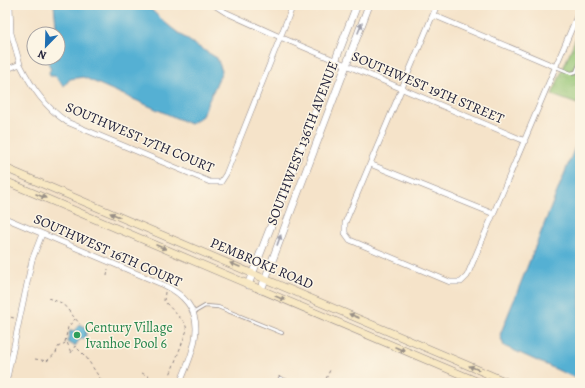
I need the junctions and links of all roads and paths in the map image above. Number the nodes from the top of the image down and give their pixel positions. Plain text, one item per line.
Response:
1 (10, 5) edge
2 (214, 5) edge
3 (293, 5) edge
4 (357, 5) edge
5 (369, 5) edge
6 (438, 5) edge
7 (580, 9) edge
8 (433, 15) junction
9 (578, 22) edge
10 (280, 37) junction
11 (335, 61) junction
12 (580, 62) edge
13 (20, 64) junction
14 (346, 65) junction
15 (556, 67) junction
16 (5, 70) edge
17 (402, 89) junction
18 (525, 141) junction
19 (370, 164) junction
20 (5, 168) edge
21 (5, 181) edge
22 (494, 214) junction
23 (5, 218) edge
24 (42, 234) junction
25 (111, 263) junction
26 (253, 273) junction
27 (107, 276) dead end
28 (265, 278) junction
29 (248, 285) junction
30 (166, 290) dead end
31 (261, 290) junction
32 (48, 298) dead end
33 (193, 312) junction
34 (5, 318) edge
35 (76, 318) junction
36 (20, 319) junction
37 (80, 324) dead end
38 (282, 333) dead end
39 (65, 343) junction
40 (35, 359) dead end
41 (328, 369) dead end
42 (142, 373) dead end
43 (155, 380) dead end
44 (6, 383) edge
45 (103, 383) edge
46 (167, 383) edge
47 (180, 383) edge
48 (278, 383) edge
49 (292, 383) edge
50 (322, 383) edge
51 (481, 383) edge
52 (509, 383) edge

1 - 13 street, SOUTHWEST 17TH COURT
2 - 10 street, SOUTHWEST 19TH STREET
3 - 10 street
4 - 11 street, SOUTHWEST 136TH AVENUE
14 -> 5 street, SOUTHWEST 136TH AVENUE
6 - 8 street
7 - 9 street
8 - 15 street
8 - 17 street
9 - 15 street
10 - 11 street, SOUTHWEST 19TH STREET
10 - 13 street, SOUTHWEST 17TH COURT
11 - 14 street, SOUTHWEST 19TH STREET
11 - 26 street, SOUTHWEST 136TH AVENUE
12 - 15 lane
13 - 16 street
14 - 17 street, SOUTHWEST 19TH STREET
28 -> 14 street, SOUTHWEST 136TH AVENUE
15 - 18 street
17 - 18 street, SOUTHWEST 19TH STREET
17 - 19 street
18 - 22 street
19 - 22 street
19 - 22 street
26 -> 20 main road, PEMBROKE ROAD
21 -> 29 main road, PEMBROKE ROAD
23 - 24 street, SOUTHWEST 16TH COURT
24 - 25 street, SOUTHWEST 16TH COURT
24 - 36 street
25 - 27 path
25 - 33 street, SOUTHWEST 16TH COURT
26 - 28 main road, PEMBROKE ROAD
26 - 29 street, SOUTHWEST 136TH AVENUE
28 - 31 street, SOUTHWEST 136TH AVENUE
52 -> 28 main road, PEMBROKE ROAD
29 - 31 main road, PEMBROKE ROAD
30 - 46 path
31 -> 51 main road, PEMBROKE ROAD
32 - 35 path
33 - 38 lane
33 - 47 street
34 - 36 path
35 - 37 path
35 - 39 path
36 - 44 street
39 - 40 path
39 - 45 path
41 - 50 path
42 - 43 path
48 - 49 lane

